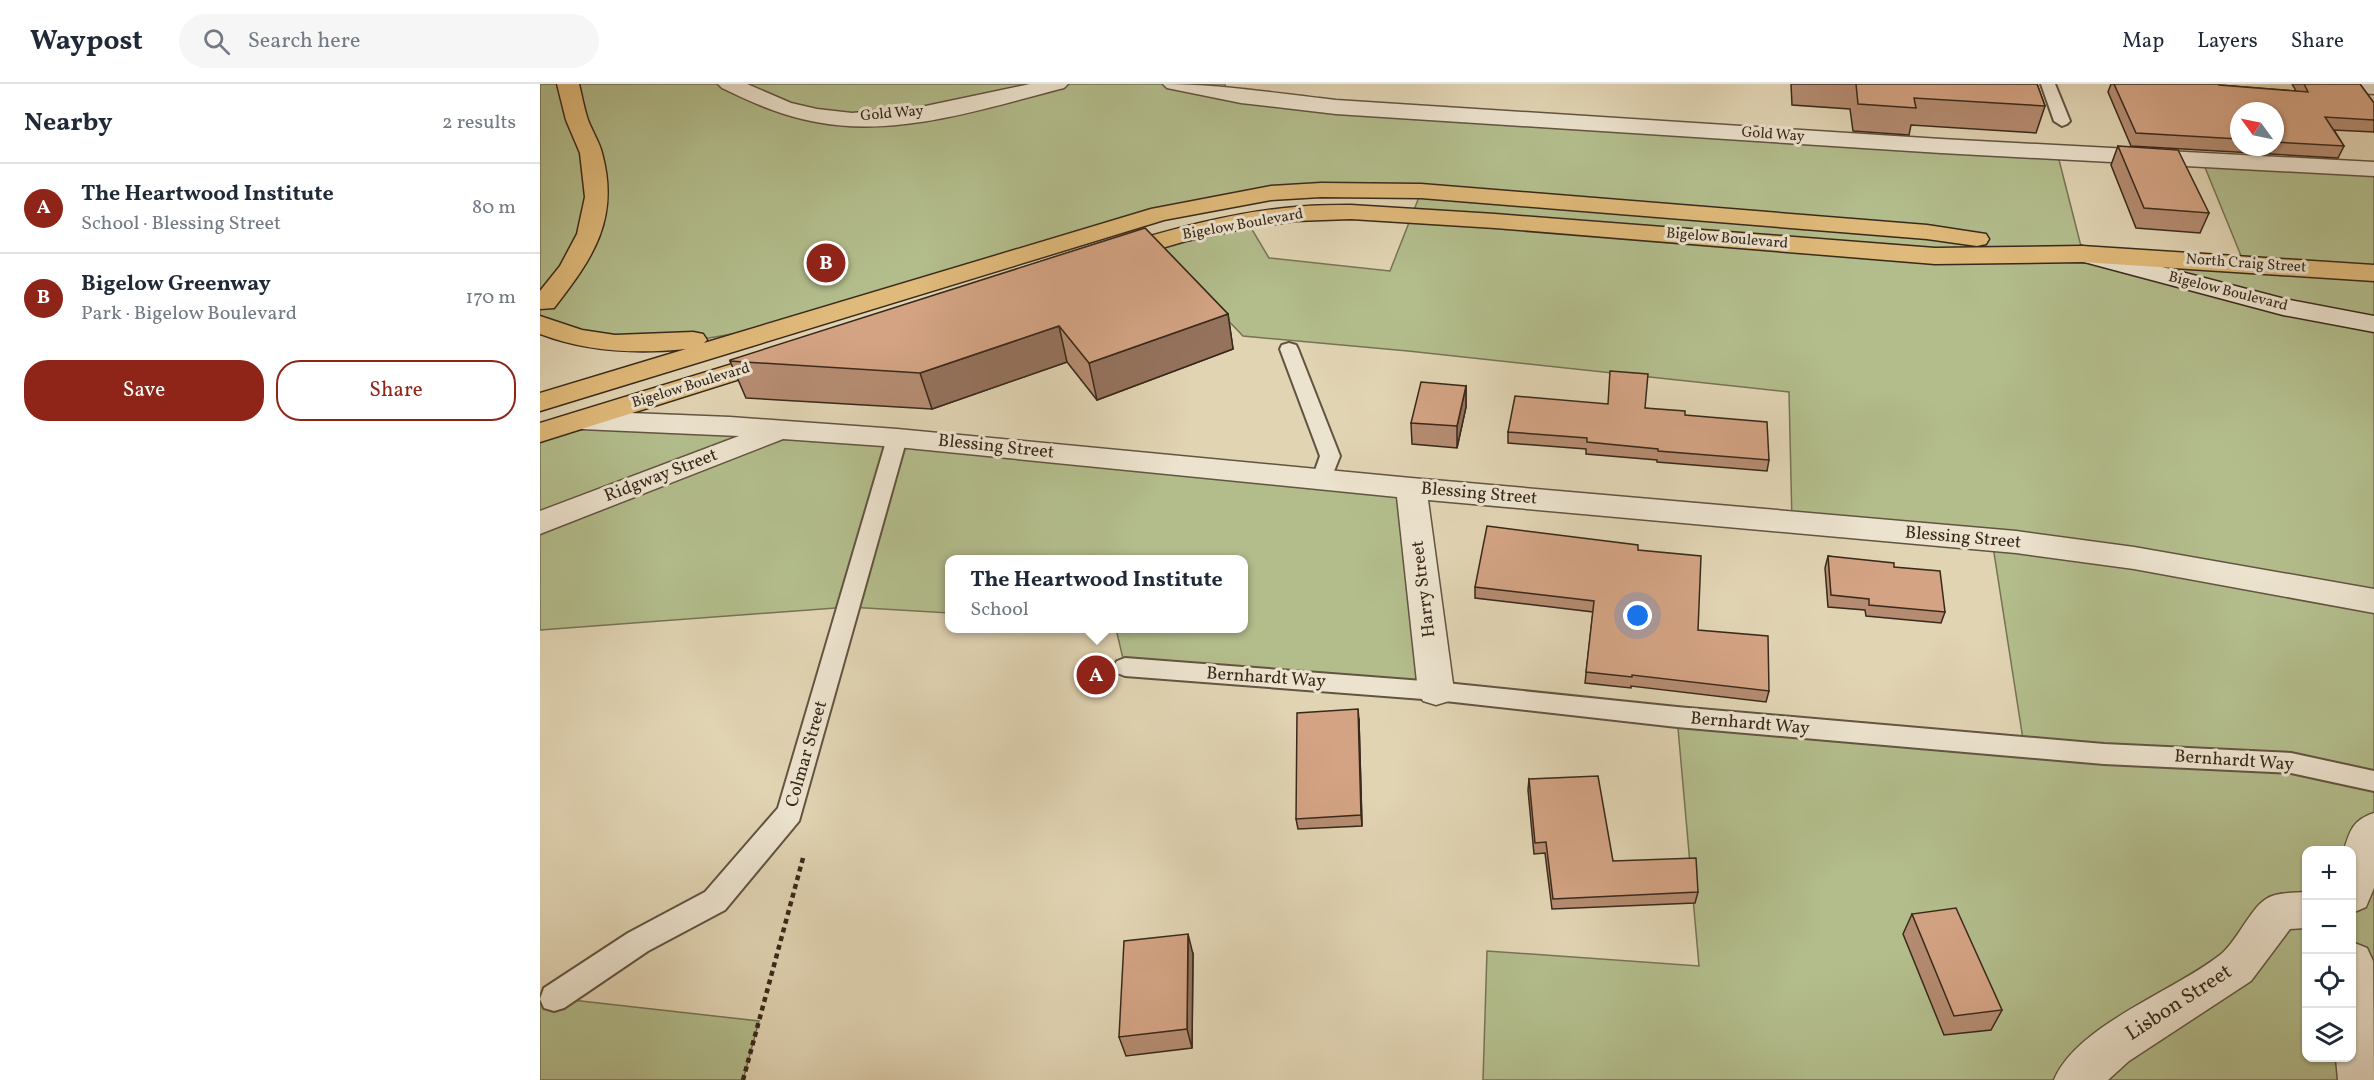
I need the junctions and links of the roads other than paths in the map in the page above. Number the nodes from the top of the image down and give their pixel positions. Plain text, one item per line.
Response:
1 (568, 84) edge
2 (729, 84) edge
3 (1057, 84) edge
4 (1174, 84) edge
5 (2048, 84) edge
6 (2308, 84) edge
7 (2374, 88) edge
8 (2062, 121) dead end
9 (2374, 169) edge
10 (2082, 254) junction
11 (1088, 262) edge
12 (2374, 273) edge
13 (542, 313) edge
14 (807, 321) junction
15 (2374, 324) edge
16 (806, 350) edge
17 (1289, 350) dead end
18 (545, 399) edge
19 (581, 420) junction
20 (782, 430) junction
21 (540, 433) edge
22 (897, 438) junction
23 (1322, 479) junction
24 (1411, 488) junction
25 (540, 523) edge
26 (2374, 601) edge
27 (1125, 667) dead end
28 (1436, 691) junction
29 (2374, 781) edge
30 (2374, 829) edge
31 (2356, 880) edge
32 (2302, 910) edge
33 (554, 998) dead end
34 (2355, 1008) edge
35 (2076, 1080) edge
36 (2360, 1080) edge

1 - 13 main road
2 - 3 street, Gold Way
4 - 9 street, Gold Way
5 - 8 lane
6 - 7 street
10 - 11 main road, Bigelow Boulevard
10 - 12 main road, North Craig Street
10 - 14 main road, Bigelow Boulevard
10 - 15 street, Bigelow Boulevard
13 - 14 main road
14 - 18 main road, Bigelow Boulevard
16 - 19 main road, Bigelow Boulevard
17 - 23 lane
18 - 19 main road
19 - 20 street, Blessing Street
19 - 21 main road, Bigelow Boulevard
20 - 22 street, Blessing Street
20 - 25 street, Ridgway Street
22 - 23 street, Blessing Street
22 - 33 lane, Colmar Street
23 - 24 street, Blessing Street
24 - 26 street, Blessing Street
24 - 28 street, Harry Street
27 - 28 lane, Bernhardt Way
28 - 29 lane, Bernhardt Way
30 - 31 street
32 - 35 street, Lisbon Street
34 - 36 street

